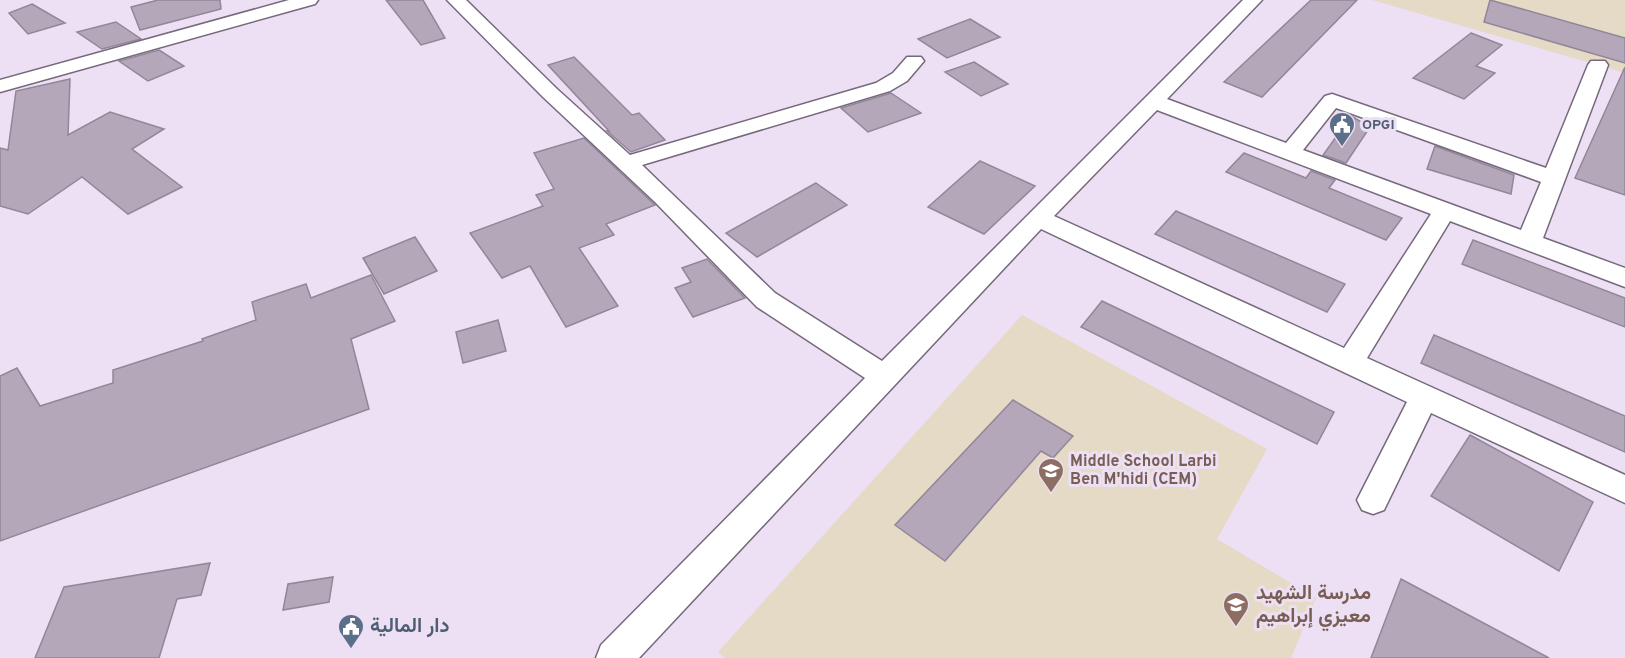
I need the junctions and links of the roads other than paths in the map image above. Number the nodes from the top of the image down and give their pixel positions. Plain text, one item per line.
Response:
1 (309, 0) edge
2 (456, 0) edge
3 (1253, 0) edge
4 (914, 61) dead end
5 (1598, 65) dead end
6 (0, 86) edge
7 (1155, 102) junction
8 (1290, 153) junction
9 (626, 163) junction
10 (1552, 178) junction
11 (1445, 210) junction
12 (1038, 218) junction
13 (1529, 242) junction
14 (1625, 278) edge
15 (1350, 362) junction
16 (885, 376) junction
17 (1424, 397) junction
18 (1625, 490) edge
19 (1373, 500) dead end
20 (614, 658) edge

1 - 6 street
2 - 9 street
3 - 7 street
4 - 9 street
5 - 10 street
7 - 8 street
7 - 12 street
8 - 10 street
8 - 11 street
9 - 16 street
10 - 13 street
11 - 13 street
11 - 15 street
12 - 15 street
12 - 16 street
13 - 14 street
15 - 17 street
16 - 20 street
17 - 18 street
17 - 19 street

